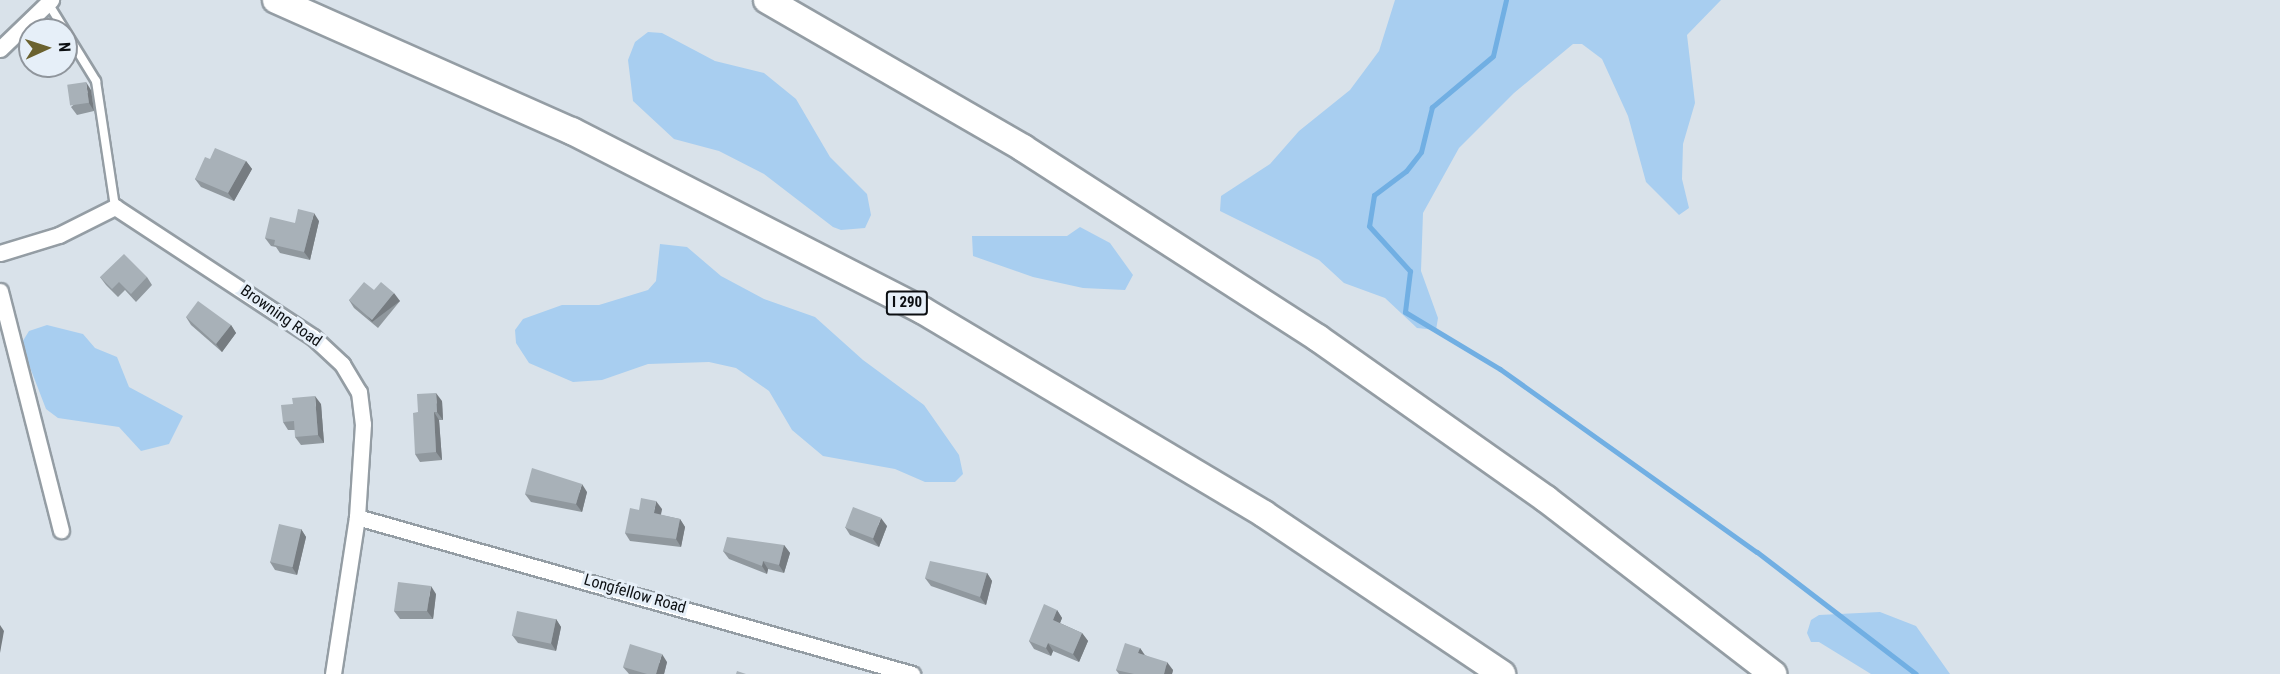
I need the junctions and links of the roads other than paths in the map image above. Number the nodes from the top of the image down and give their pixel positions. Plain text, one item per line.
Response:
1 (276, 0) edge
2 (767, 0) edge
3 (49, 1) edge
4 (0, 49) edge
5 (115, 207) junction
6 (0, 253) edge
7 (0, 291) edge
8 (357, 517) junction
9 (61, 530) dead end
10 (333, 674) edge
11 (912, 674) edge
12 (1502, 674) edge
13 (1773, 674) edge

1 - 12 highway, I 290
2 - 13 highway
3 - 4 street
3 - 5 lane
5 - 6 street
5 - 8 street, Browning Road
7 - 9 street
8 - 10 street, Browning Road
8 - 11 street, Longfellow Road

